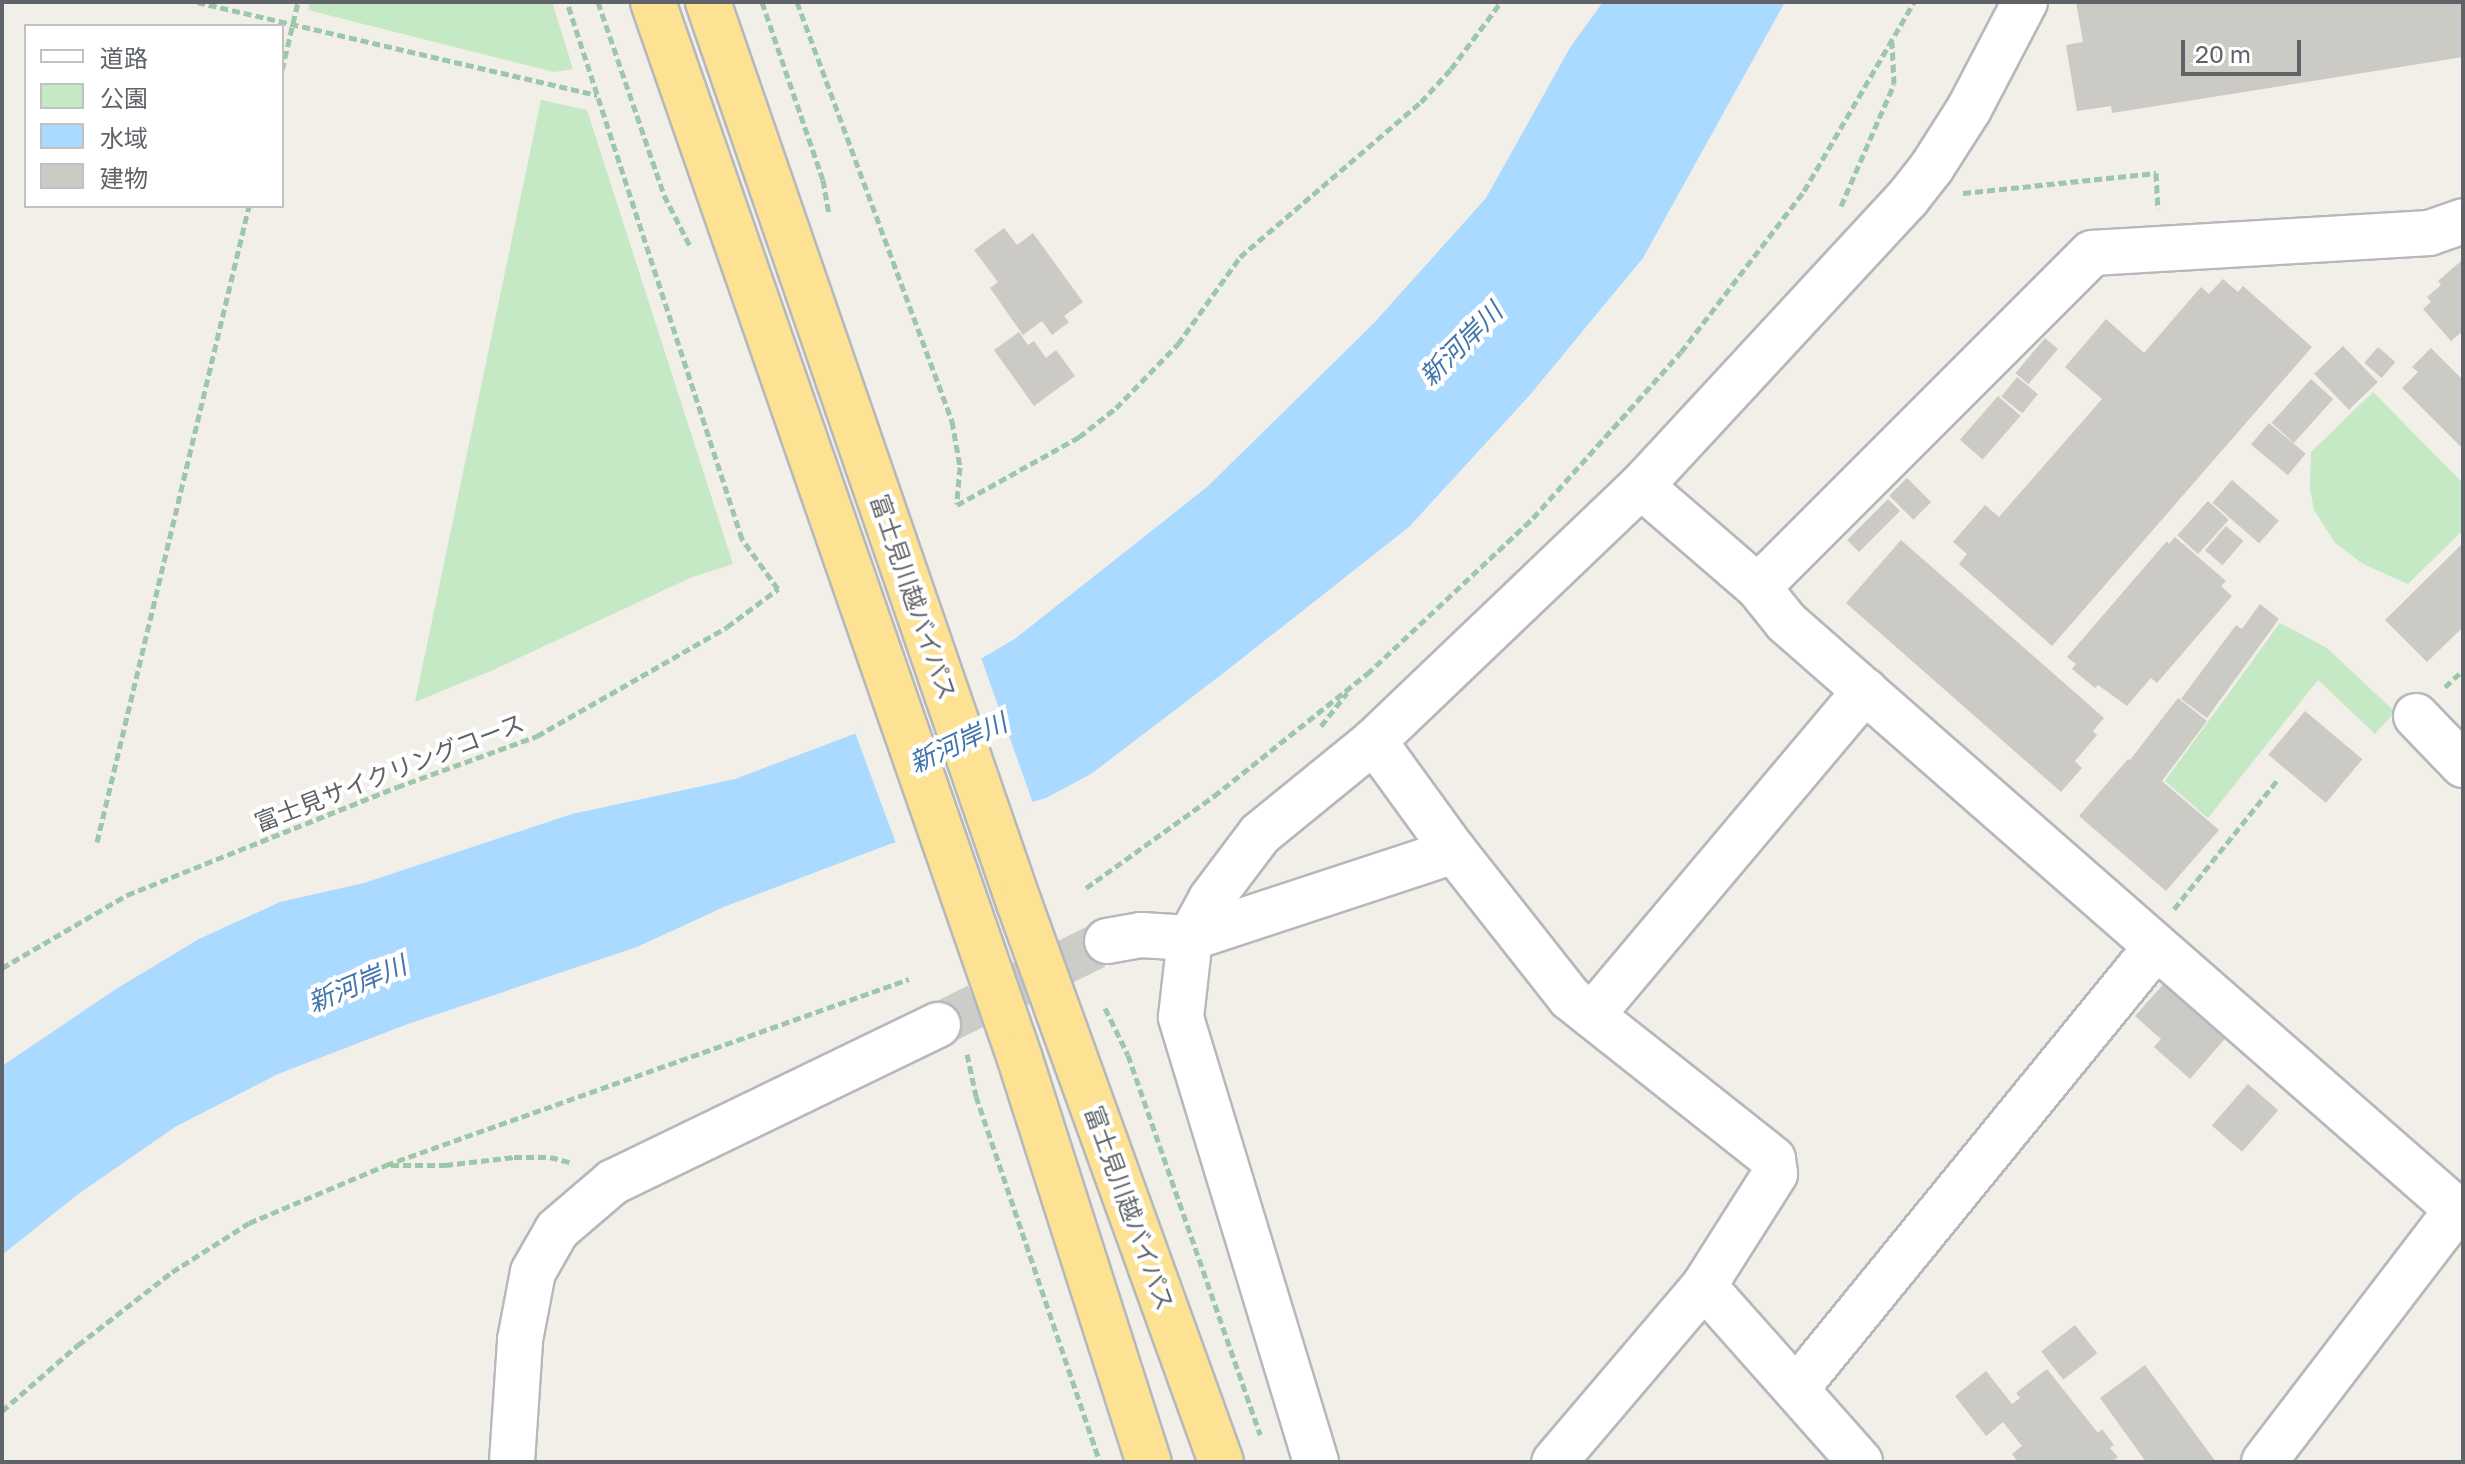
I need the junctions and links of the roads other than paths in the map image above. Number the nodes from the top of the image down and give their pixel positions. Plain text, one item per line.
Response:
1 (653, 2) edge
2 (708, 2) edge
3 (2025, 2) edge
4 (2463, 221) edge
5 (1641, 486) junction
6 (1758, 587) junction
7 (1865, 691) junction
8 (2416, 716) dead end
9 (1374, 741) junction
10 (2463, 765) edge
11 (1454, 851) junction
12 (1190, 938) junction
13 (1107, 941) tunnel mouth
14 (2152, 944) junction
15 (1592, 1015) junction
16 (952, 1037) tunnel mouth
17 (2460, 1212) edge
18 (1704, 1286) junction
19 (1796, 1389) junction
20 (512, 1462) edge
21 (1149, 1462) edge
22 (1221, 1462) edge
23 (1316, 1462) edge
24 (1554, 1462) edge
25 (1860, 1462) edge
26 (2264, 1462) edge

1 - 21 highway
2 - 22 highway, 富士見川越バイパス
3 - 5 street
4 - 6 street
5 - 6 street
5 - 9 street
6 - 7 street
7 - 14 street
7 - 15 street
8 - 10 street
9 - 11 street
9 - 12 street
11 - 12 street
11 - 15 street
12 - 13 street
12 - 23 street
14 - 17 street
14 - 19 street
15 - 18 street
16 - 20 street
17 - 26 street
18 - 19 street
18 - 24 street
19 - 25 street

